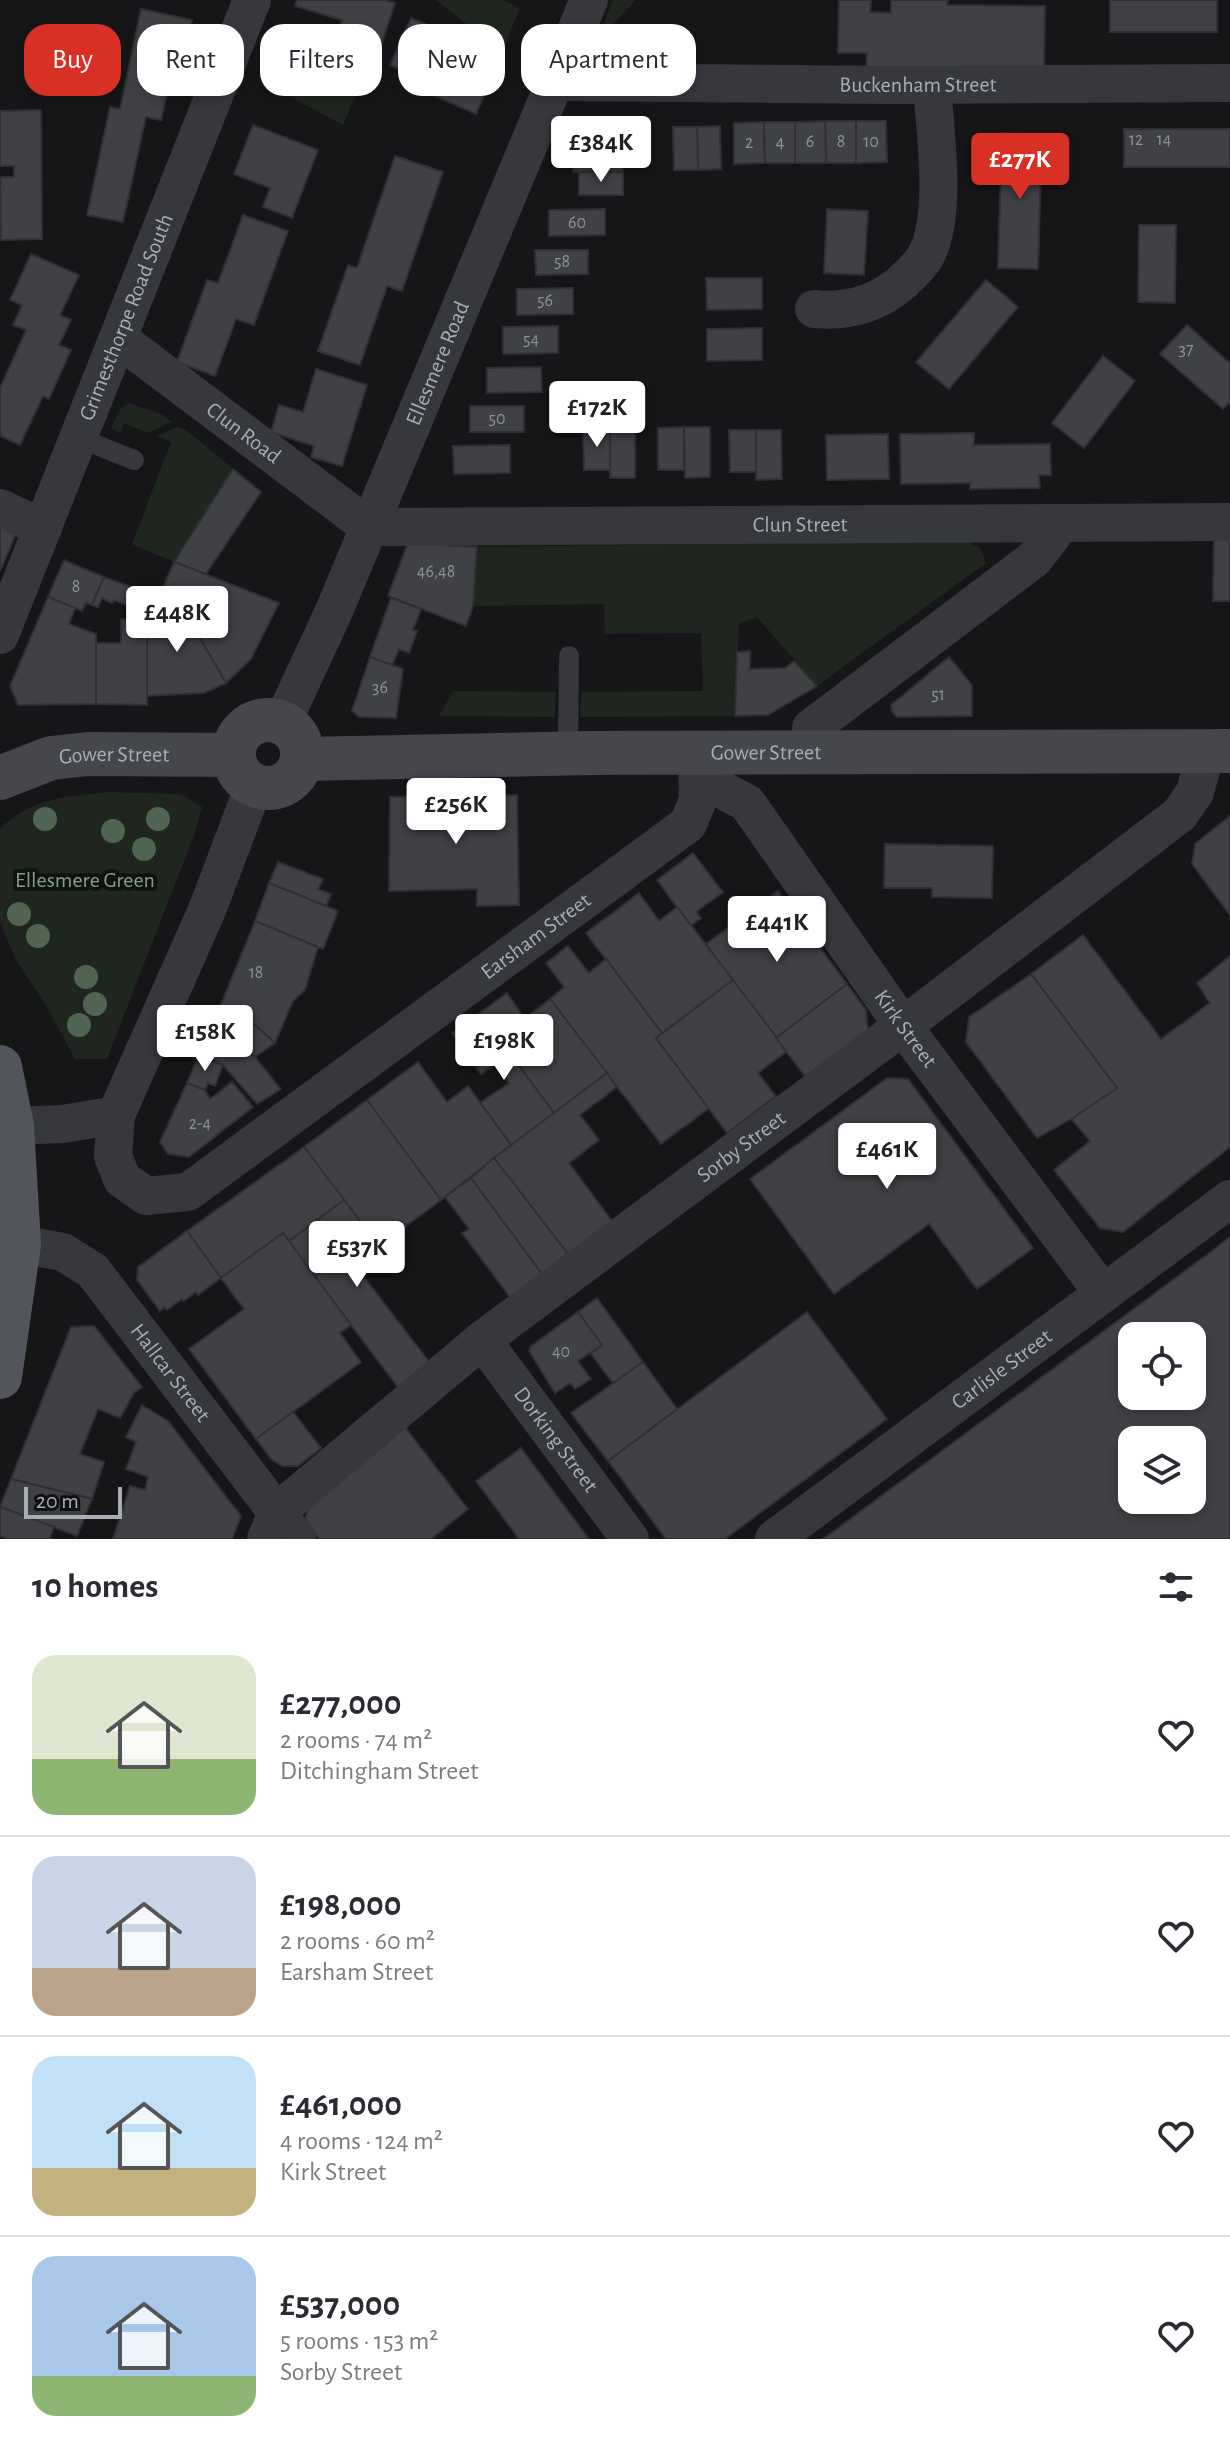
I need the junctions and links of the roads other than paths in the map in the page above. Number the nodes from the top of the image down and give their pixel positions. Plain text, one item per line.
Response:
1 (252, 0) edge
2 (589, 0) edge
3 (579, 24) edge
4 (696, 83) edge
5 (1230, 83) edge
6 (932, 85) junction
7 (550, 96) edge
8 (814, 309) dead end
9 (119, 339) junction
10 (79, 438) junction
11 (134, 460) dead end
12 (0, 508) edge
13 (1230, 522) edge
14 (1054, 523) junction
15 (369, 527) junction
16 (43, 528) junction
17 (0, 635) edge
18 (569, 656) dead end
19 (292, 741) junction
20 (1218, 751) edge
21 (568, 754) junction
22 (809, 754) junction
23 (698, 766) junction
24 (244, 770) junction
25 (0, 778) edge
26 (903, 1026) junction
27 (0, 1067) edge
28 (116, 1115) junction
29 (9, 1150) edge
30 (1230, 1199) edge
31 (19, 1244) junction
32 (1103, 1293) junction
33 (482, 1340) junction
34 (0, 1377) edge
35 (280, 1530) edge
36 (630, 1539) edge
37 (774, 1539) edge

1 - 9 street, Grimesthorpe Road South
2 - 3 street, Ellesmere Road
4 - 6 street, Buckenham Street
5 - 6 street, Buckenham Street
6 - 8 street
7 - 15 street, Ellesmere Road
9 - 10 street, Grimesthorpe Road South
9 - 15 street, Clun Road
10 - 11 lane
10 - 16 street, Grimesthorpe Road South
12 - 16 street
13 - 14 street, Clun Street
14 - 15 street, Clun Street
14 - 22 street
15 - 19 street, Ellesmere Road
16 - 17 street, Grimesthorpe Road South
18 - 21 lane
19 - 21 main road, Gower Street
19 - 24 main road
19 - 24 main road
20 - 22 main road, Gower Street
20 - 26 street, Sorby Street
21 - 23 main road, Gower Street
22 - 23 main road, Gower Street
23 - 26 street, Kirk Street
23 - 28 street, Earsham Street
24 - 25 main road, Gower Street
24 - 28 street
26 - 32 street, Kirk Street
26 - 33 street, Sorby Street
27 - 29 main road
28 - 29 street
29 - 31 main road
30 - 32 street, Carlisle Street
31 - 34 main road
31 - 35 street, Hallcar Street
32 - 37 street, Carlisle Street
33 - 35 street, Sorby Street
33 - 36 street, Dorking Street

